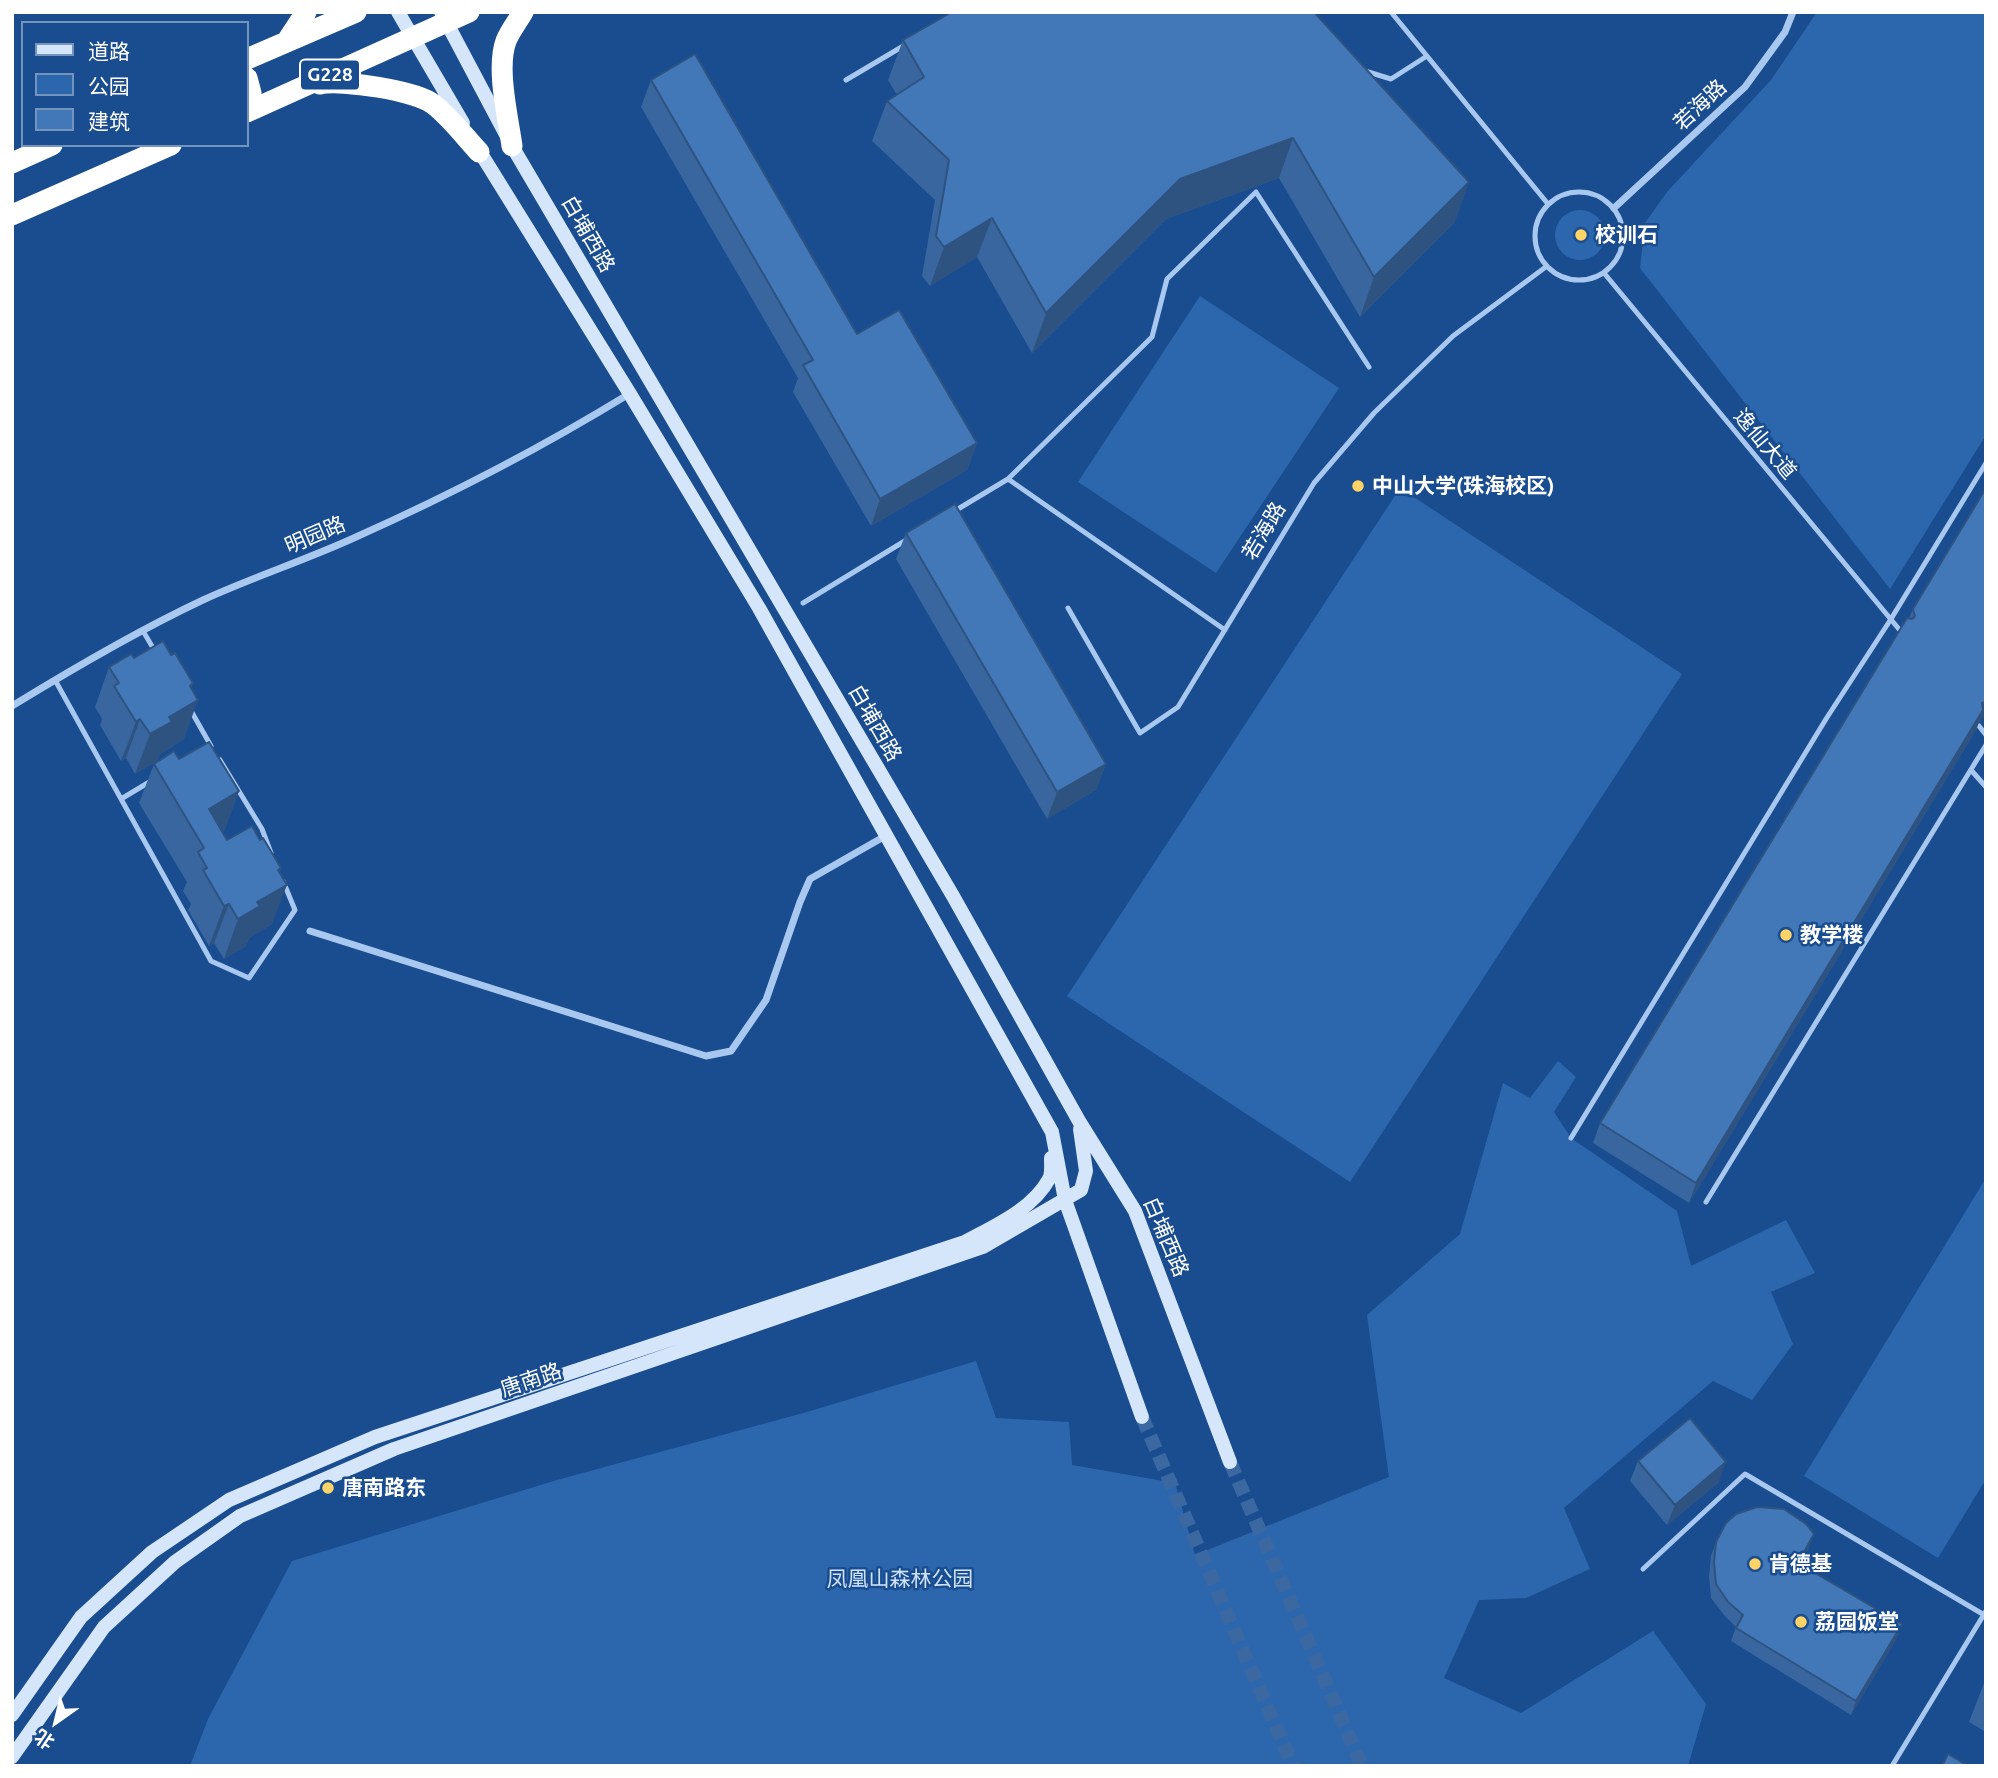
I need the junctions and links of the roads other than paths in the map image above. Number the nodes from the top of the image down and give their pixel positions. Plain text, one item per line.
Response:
1 (306, 12) edge
2 (356, 12) edge
3 (398, 12) edge
4 (469, 12) edge
5 (523, 12) edge
6 (1391, 12) edge
7 (1793, 12) edge
8 (444, 17) edge
9 (413, 38) junction
10 (916, 39) edge
11 (287, 41) junction
12 (1427, 56) junction
13 (248, 59) edge
14 (1357, 68) edge
15 (845, 80) dead end
16 (301, 88) junction
17 (248, 112) edge
18 (512, 146) junction
19 (48, 147) edge
20 (166, 147) edge
21 (479, 152) junction
22 (12, 163) edge
23 (1548, 204) junction
24 (1614, 208) junction
25 (12, 215) edge
26 (1547, 266) junction
27 (1604, 273) junction
28 (1369, 367) dead end
29 (630, 394) junction
30 (1986, 463) edge
31 (1008, 479) junction
32 (951, 513) edge
33 (917, 534) edge
34 (803, 603) dead end
35 (1068, 608) dead end
36 (1891, 620) junction
37 (1225, 630) junction
38 (143, 631) junction
39 (1903, 634) edge
40 (163, 665) edge
41 (55, 680) junction
42 (184, 699) edge
43 (12, 706) edge
44 (1979, 726) edge
45 (1986, 735) edge
46 (211, 745) junction
47 (1986, 745) edge
48 (200, 752) edge
49 (1971, 769) junction
50 (155, 779) edge
51 (1986, 787) edge
52 (121, 799) junction
53 (887, 835) junction
54 (276, 864) edge
55 (281, 875) edge
56 (310, 930) dead end
57 (1079, 1121) junction
58 (1052, 1132) junction
59 (1572, 1138) dead end
60 (1065, 1200) junction
61 (1706, 1202) dead end
62 (1142, 1417) tunnel mouth
63 (1230, 1462) tunnel mouth
64 (1643, 1569) dead end
65 (1985, 1614) edge
66 (12, 1715) edge
67 (12, 1757) edge
68 (1892, 1766) edge

1 - 11 highway
2 - 11 highway, G228
3 - 9 main road, 白埔西路
4 - 8 highway, G228
5 - 18 highway
6 - 12 lane
7 - 24 street, 若海路
8 - 9 highway, G228
8 - 18 main road, 白埔西路
9 - 16 highway, G228
9 - 21 main road, 白埔西路
10 - 15 lane
11 - 13 highway, G228
12 - 14 lane
12 - 23 lane
16 - 17 highway, G228
16 - 21 highway
18 - 57 main road, 白埔西路
19 - 22 highway
20 - 25 highway
21 - 29 main road, 白埔西路
23 - 24 lane
23 - 26 lane
24 - 27 lane
26 - 27 lane
26 - 37 lane, 若海路
27 - 36 lane, 逸仙大道
28 - 31 lane
29 - 38 street, 明园路
29 - 53 main road, 白埔西路
30 - 36 lane
31 - 32 lane
31 - 37 lane
33 - 34 lane
35 - 37 lane, 若海路
36 - 39 lane, 逸仙大道
36 - 59 lane
38 - 40 lane
38 - 41 street, 明园路
41 - 43 street, 明园路
41 - 52 lane
42 - 46 lane
44 - 45 lane
46 - 48 lane
46 - 54 lane
47 - 49 lane
49 - 51 lane
49 - 61 lane
50 - 52 lane
52 - 55 lane
53 - 56 street
53 - 58 main road, 白埔西路
57 - 60 main road, 唐南路
57 - 63 main road, 白埔西路
58 - 60 main road, 白埔西路
58 - 66 main road, 唐南路
60 - 62 main road, 白埔西路
60 - 67 main road, 唐南路
64 - 65 lane
65 - 68 lane

